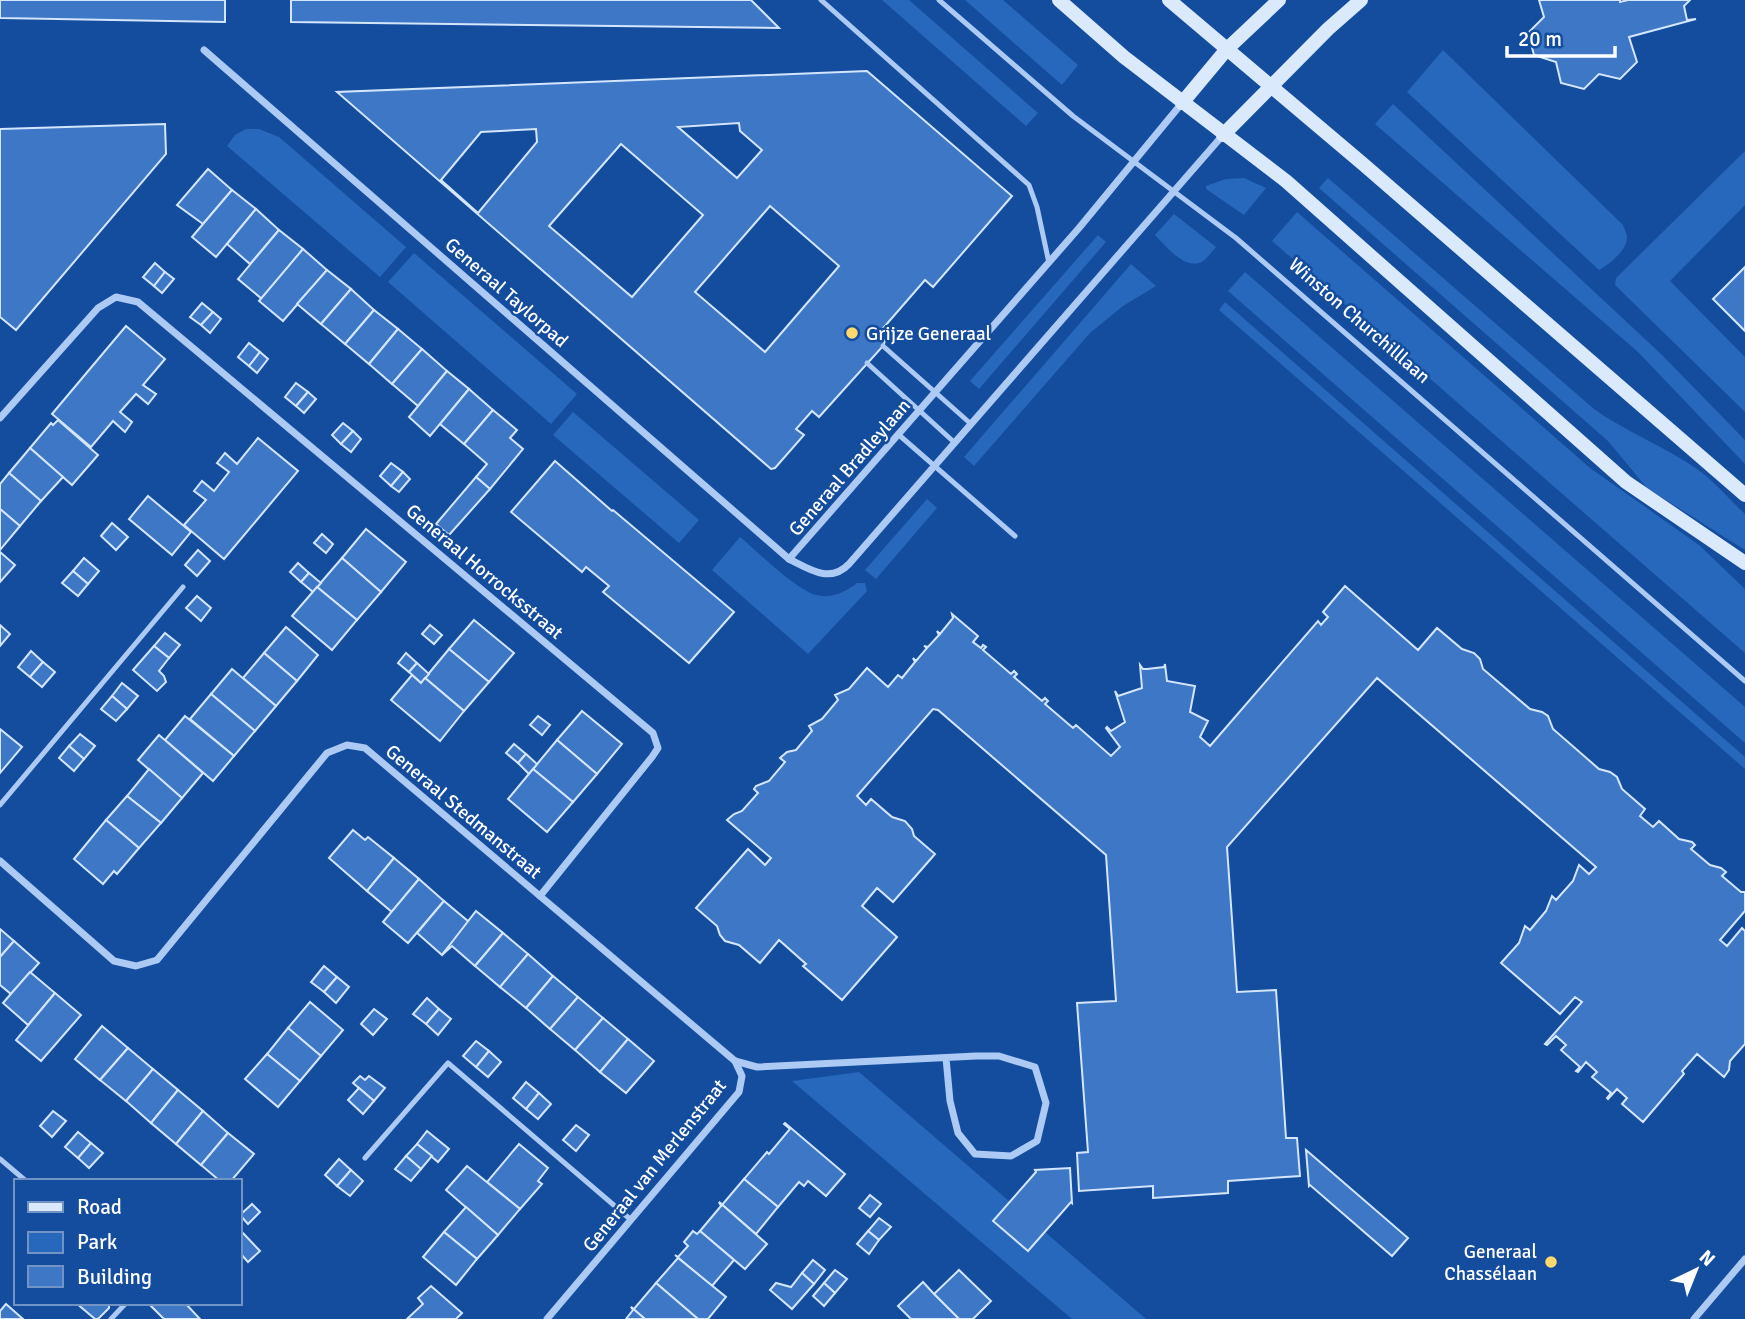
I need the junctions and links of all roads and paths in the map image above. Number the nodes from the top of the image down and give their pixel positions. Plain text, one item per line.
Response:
1 (821, 0) edge
2 (939, 0) edge
3 (1059, 0) edge
4 (1169, 0) edge
5 (1279, 0) edge
6 (1361, 0) edge
7 (1227, 49) junction
8 (204, 50) dead end
9 (1272, 86) junction
10 (1182, 103) junction
11 (1223, 135) junction
12 (1135, 162) junction
13 (1174, 190) junction
14 (1049, 263) junction
15 (883, 346) dead end
16 (867, 363) dead end
17 (936, 393) junction
18 (920, 411) junction
19 (0, 418) edge
20 (971, 424) junction
21 (899, 435) junction
22 (955, 443) junction
23 (935, 467) junction
24 (1745, 495) edge
25 (1015, 536) dead end
26 (789, 559) junction
27 (1745, 563) edge
28 (183, 587) dead end
29 (1745, 681) edge
30 (0, 805) edge
31 (0, 861) edge
32 (540, 896) junction
33 (946, 1058) junction
34 (734, 1061) junction
35 (365, 1158) dead end
36 (0, 1159) edge
37 (24, 1179) edge
38 (630, 1219) junction
39 (1745, 1259) edge
40 (124, 1305) edge
41 (111, 1319) edge
42 (547, 1319) edge
43 (1694, 1319) edge

1 - 14 lane
2 - 12 lane, Winston Churchilllaan
3 - 10 main road
4 - 7 main road
5 - 7 main road
6 - 9 main road
7 - 9 main road
7 - 10 main road
8 - 26 street, Generaal Taylorpad
9 - 11 main road
9 - 24 main road
10 - 11 main road
10 - 12 street, Generaal Bradleylaan
11 - 13 street, Generaal Bradleylaan
11 - 27 main road
12 - 13 lane, Winston Churchilllaan
12 - 14 street, Generaal Bradleylaan
13 - 20 street, Generaal Bradleylaan
13 - 29 lane, Winston Churchilllaan
14 - 17 street, Generaal Bradleylaan
15 - 17 lane
16 - 18 lane
17 - 18 street, Generaal Bradleylaan
17 - 20 lane
18 - 21 street, Generaal Bradleylaan
18 - 22 lane
19 - 32 street, Generaal Horrocksstraat
20 - 22 street, Generaal Bradleylaan
21 - 23 lane
21 - 26 street, Generaal Bradleylaan
22 - 23 street, Generaal Bradleylaan
23 - 25 lane
23 - 26 street, Generaal Bradleylaan
28 - 30 lane
31 - 32 street, Generaal Stedmanstraat
32 - 34 street, Generaal Stedmanstraat
33 - 33 street, Generaal van Merlenstraat
33 - 34 street, Generaal van Merlenstraat
34 - 38 street, Generaal van Merlenstraat
35 - 38 lane
36 - 37 lane
38 - 42 street, Generaal van Merlenstraat
39 - 43 street
40 - 41 lane

